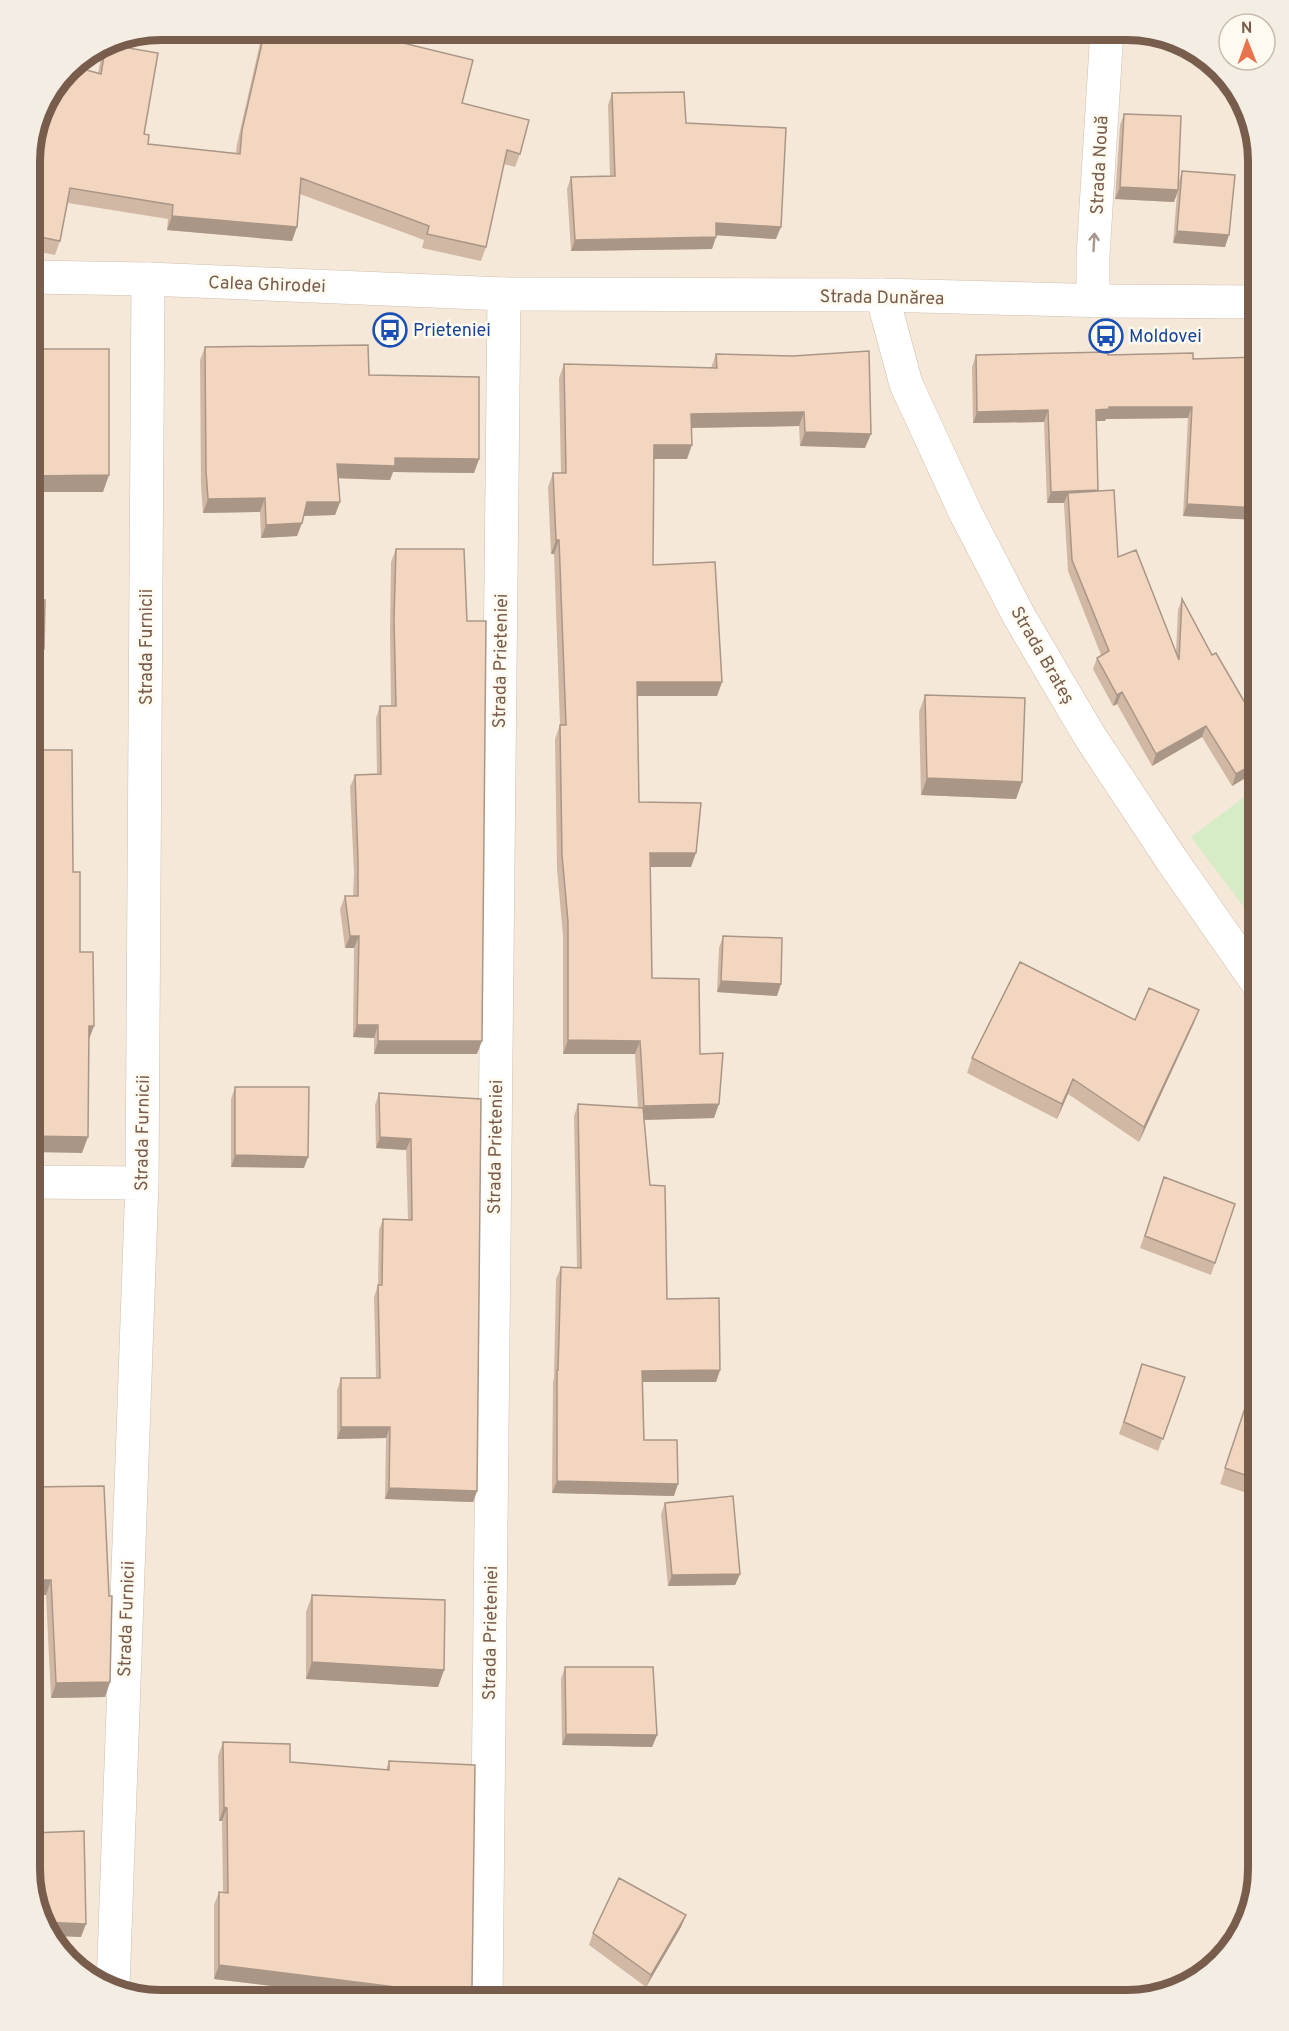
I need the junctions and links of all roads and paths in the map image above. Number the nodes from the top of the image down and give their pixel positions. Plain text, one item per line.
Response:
1 (1106, 41) edge
2 (41, 277) edge
3 (148, 279) junction
4 (504, 294) junction
5 (882, 295) junction
6 (1094, 301) junction
7 (1248, 302) edge
8 (1248, 969) edge
9 (40, 1182) edge
10 (142, 1183) junction
11 (113, 1980) edge
12 (486, 1990) edge

6 -> 1 street, Strada Nouă
2 - 3 street, Calea Ghirodei
3 - 4 street, Calea Ghirodei
3 - 10 street, Strada Furnicii
4 - 5 street, Strada Dunărea
4 - 12 street, Strada Prieteniei
5 - 6 street, Strada Dunărea
5 - 8 street, Strada Brateș
6 - 7 street, Strada Dunărea
9 - 10 street
10 - 11 street, Strada Furnicii

